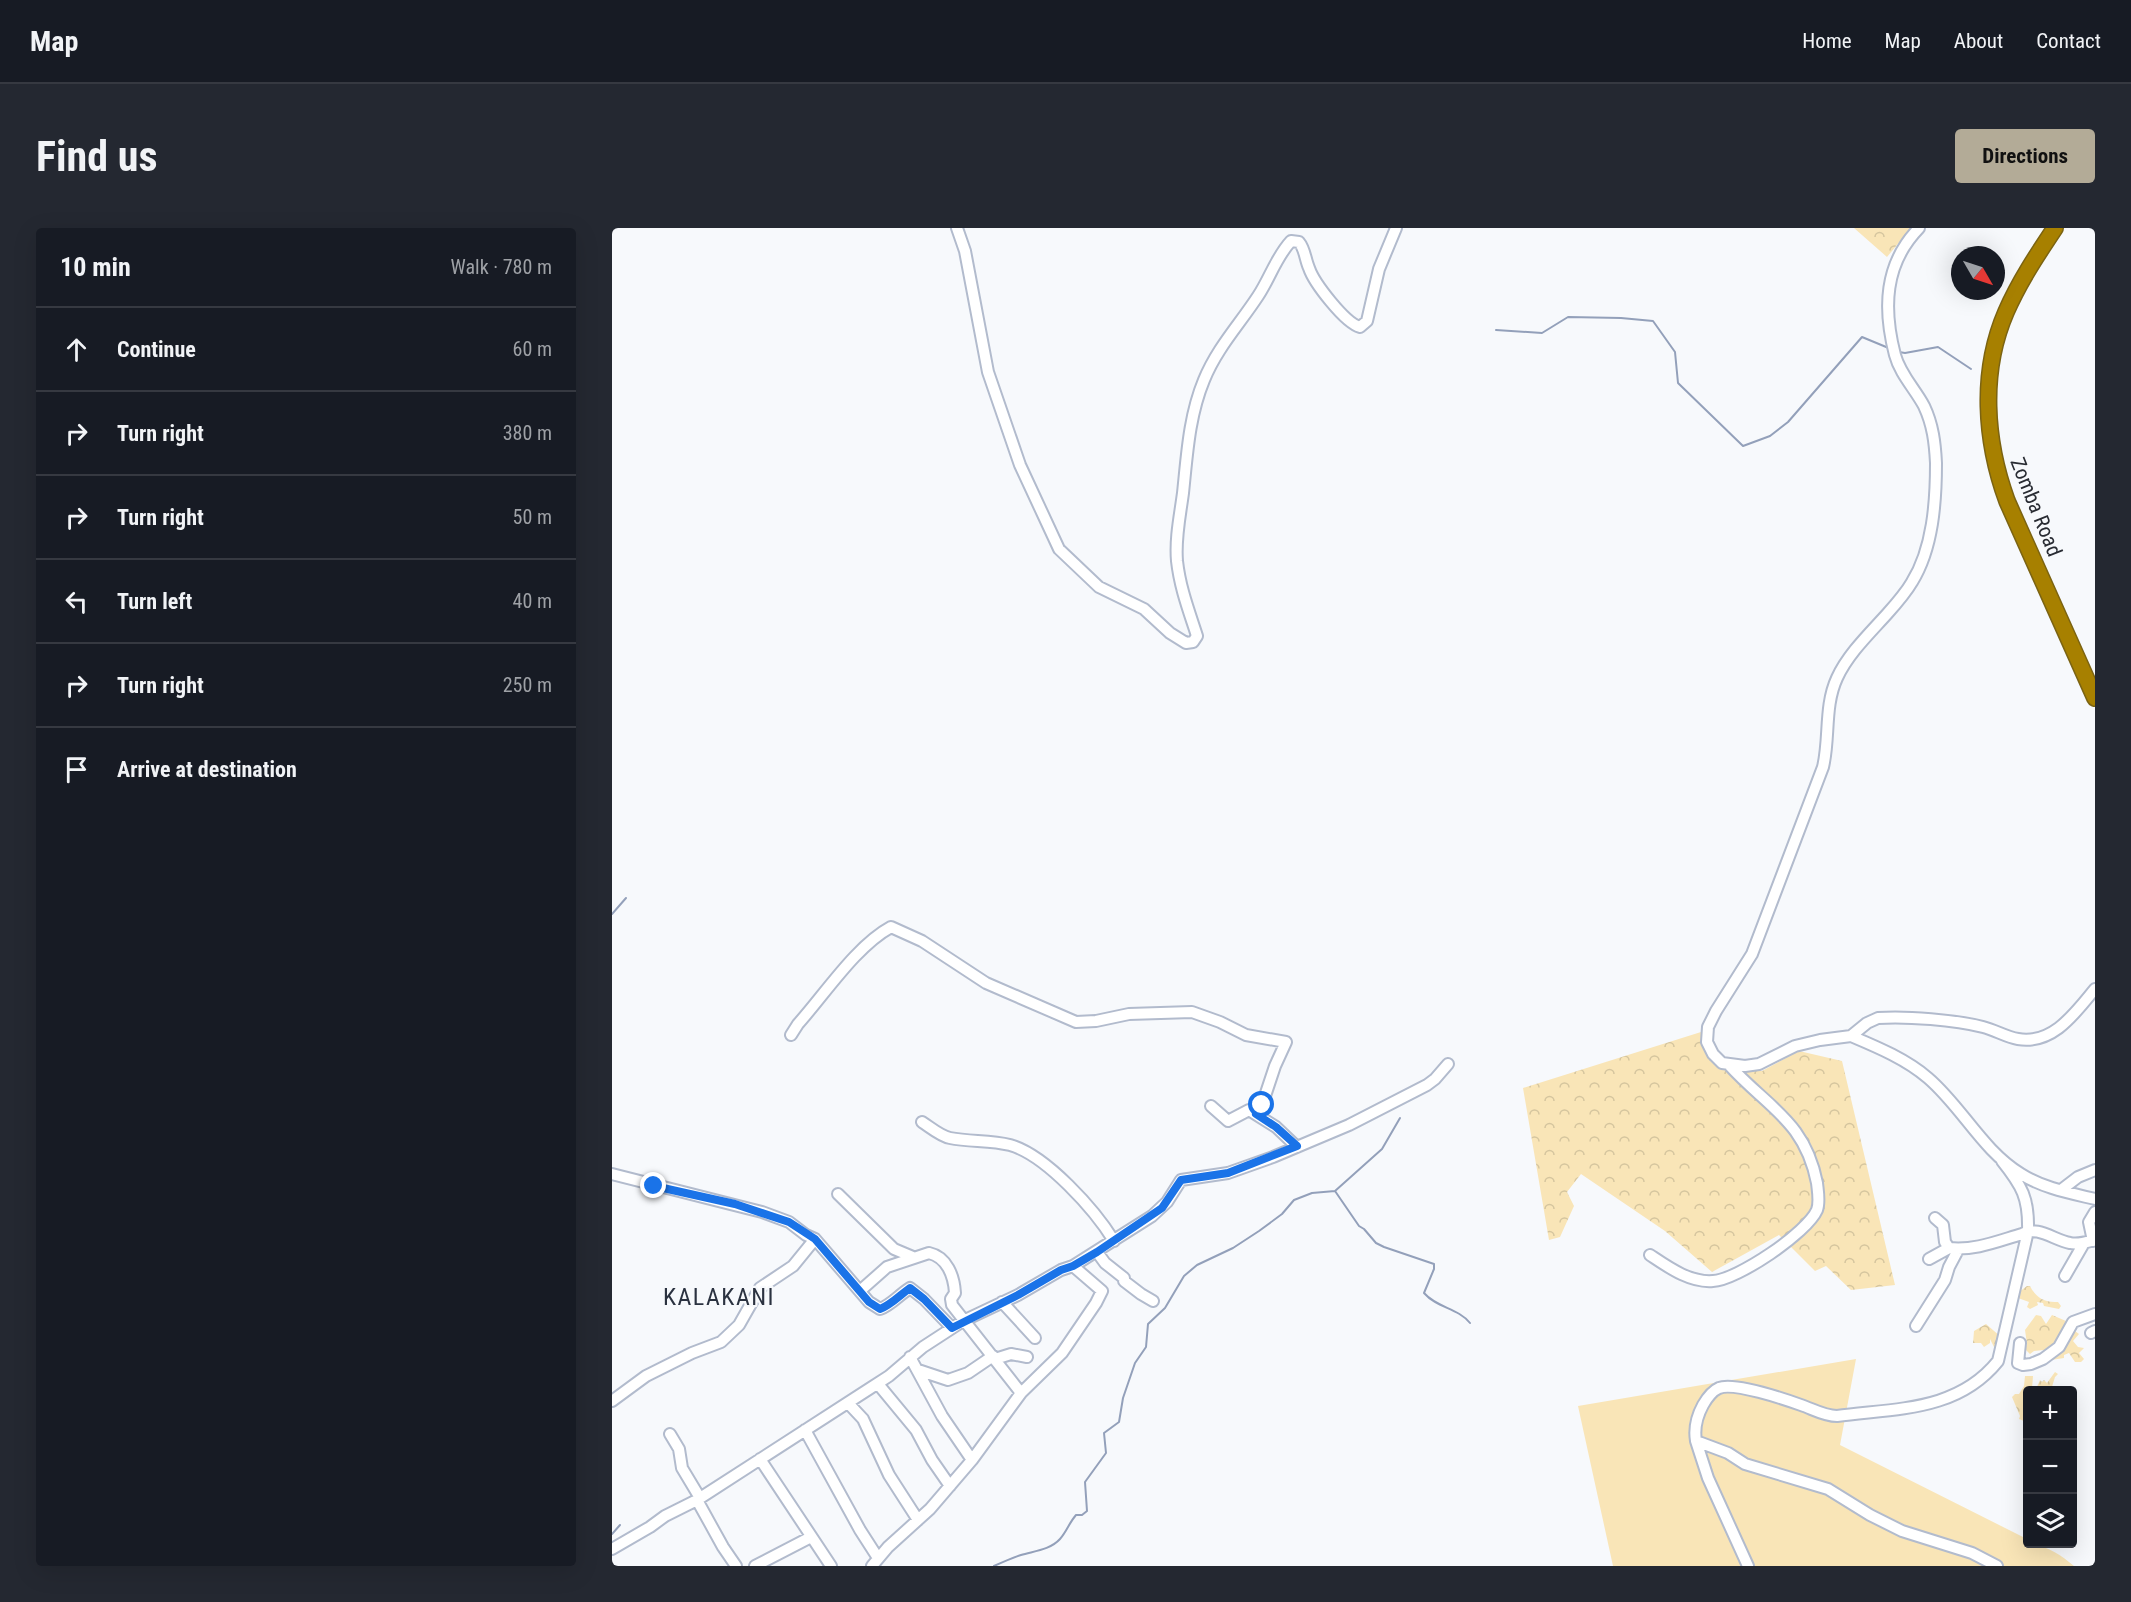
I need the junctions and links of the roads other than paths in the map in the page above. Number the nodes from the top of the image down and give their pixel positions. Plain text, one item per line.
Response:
1 (957, 228) edge
2 (1396, 228) edge
3 (1919, 228) edge
4 (2055, 228) edge
5 (2095, 698) edge
6 (2095, 989) edge
7 (791, 1035) dead end
8 (1851, 1036) junction
9 (1448, 1064) dead end
10 (1729, 1065) junction
11 (1211, 1106) dead end
12 (1256, 1114) junction
13 (922, 1122) dead end
14 (1297, 1146) junction
15 (2002, 1161) junction
16 (2095, 1170) edge
17 (612, 1174) edge
18 (2061, 1190) junction
19 (838, 1194) dead end
20 (2095, 1199) edge
21 (2095, 1212) edge
22 (1935, 1218) dead end
23 (2028, 1231) junction
24 (815, 1239) junction
25 (1114, 1241) junction
26 (2091, 1241) edge
27 (1953, 1249) junction
28 (1097, 1252) junction
29 (1650, 1255) dead end
30 (913, 1257) junction
31 (1929, 1258) dead end
32 (1073, 1266) junction
33 (2065, 1276) dead end
34 (861, 1290) junction
35 (1153, 1301) dead end
36 (1002, 1302) junction
37 (2095, 1314) edge
38 (963, 1321) junction
39 (1916, 1326) dead end
40 (952, 1328) junction
41 (1035, 1338) dead end
42 (2020, 1343) dead end
43 (910, 1357) junction
44 (994, 1357) junction
45 (1027, 1357) dead end
46 (918, 1370) junction
47 (878, 1384) junction
48 (1021, 1393) junction
49 (612, 1401) edge
50 (848, 1403) junction
51 (805, 1430) junction
52 (670, 1434) dead end
53 (1696, 1441) junction
54 (760, 1459) junction
55 (972, 1460) junction
56 (950, 1486) junction
57 (698, 1499) junction
58 (918, 1520) junction
59 (811, 1537) junction
60 (612, 1549) edge
61 (875, 1562) edge
62 (736, 1566) edge
63 (755, 1566) edge
64 (831, 1566) edge
65 (1748, 1566) edge
66 (1997, 1566) edge

1 - 2 street
3 - 10 street
4 - 5 highway, Zomba Road
6 - 8 street
7 - 12 street
8 - 10 street
8 - 15 street
9 - 14 street
10 - 29 street
11 - 12 street
12 - 14 street
13 - 25 street
14 - 25 street
15 - 18 street
15 - 23 street
16 - 18 street
17 - 24 street
18 - 20 street
19 - 30 street
21 - 26 street
22 - 27 street
23 - 26 street
23 - 27 street
23 - 53 street
24 - 34 street
24 - 49 street
25 - 28 street
26 - 33 street
27 - 31 street
27 - 39 street
28 - 32 street
28 - 35 street
30 - 34 street
30 - 38 street
32 - 36 street
32 - 48 street
34 - 40 street
36 - 38 street
36 - 41 street
37 - 42 street
38 - 40 street
38 - 44 street
40 - 43 street
43 - 46 street
43 - 47 street
44 - 45 street
44 - 46 street
44 - 48 street
46 - 55 street
47 - 50 street
47 - 56 street
48 - 55 street
50 - 51 street
50 - 58 street
51 - 54 street
51 - 61 street
52 - 57 street
53 - 65 street
53 - 66 street
54 - 57 street
54 - 59 street
55 - 56 street
56 - 58 street
57 - 60 street
57 - 62 street
58 - 61 street
59 - 63 street
59 - 64 street

